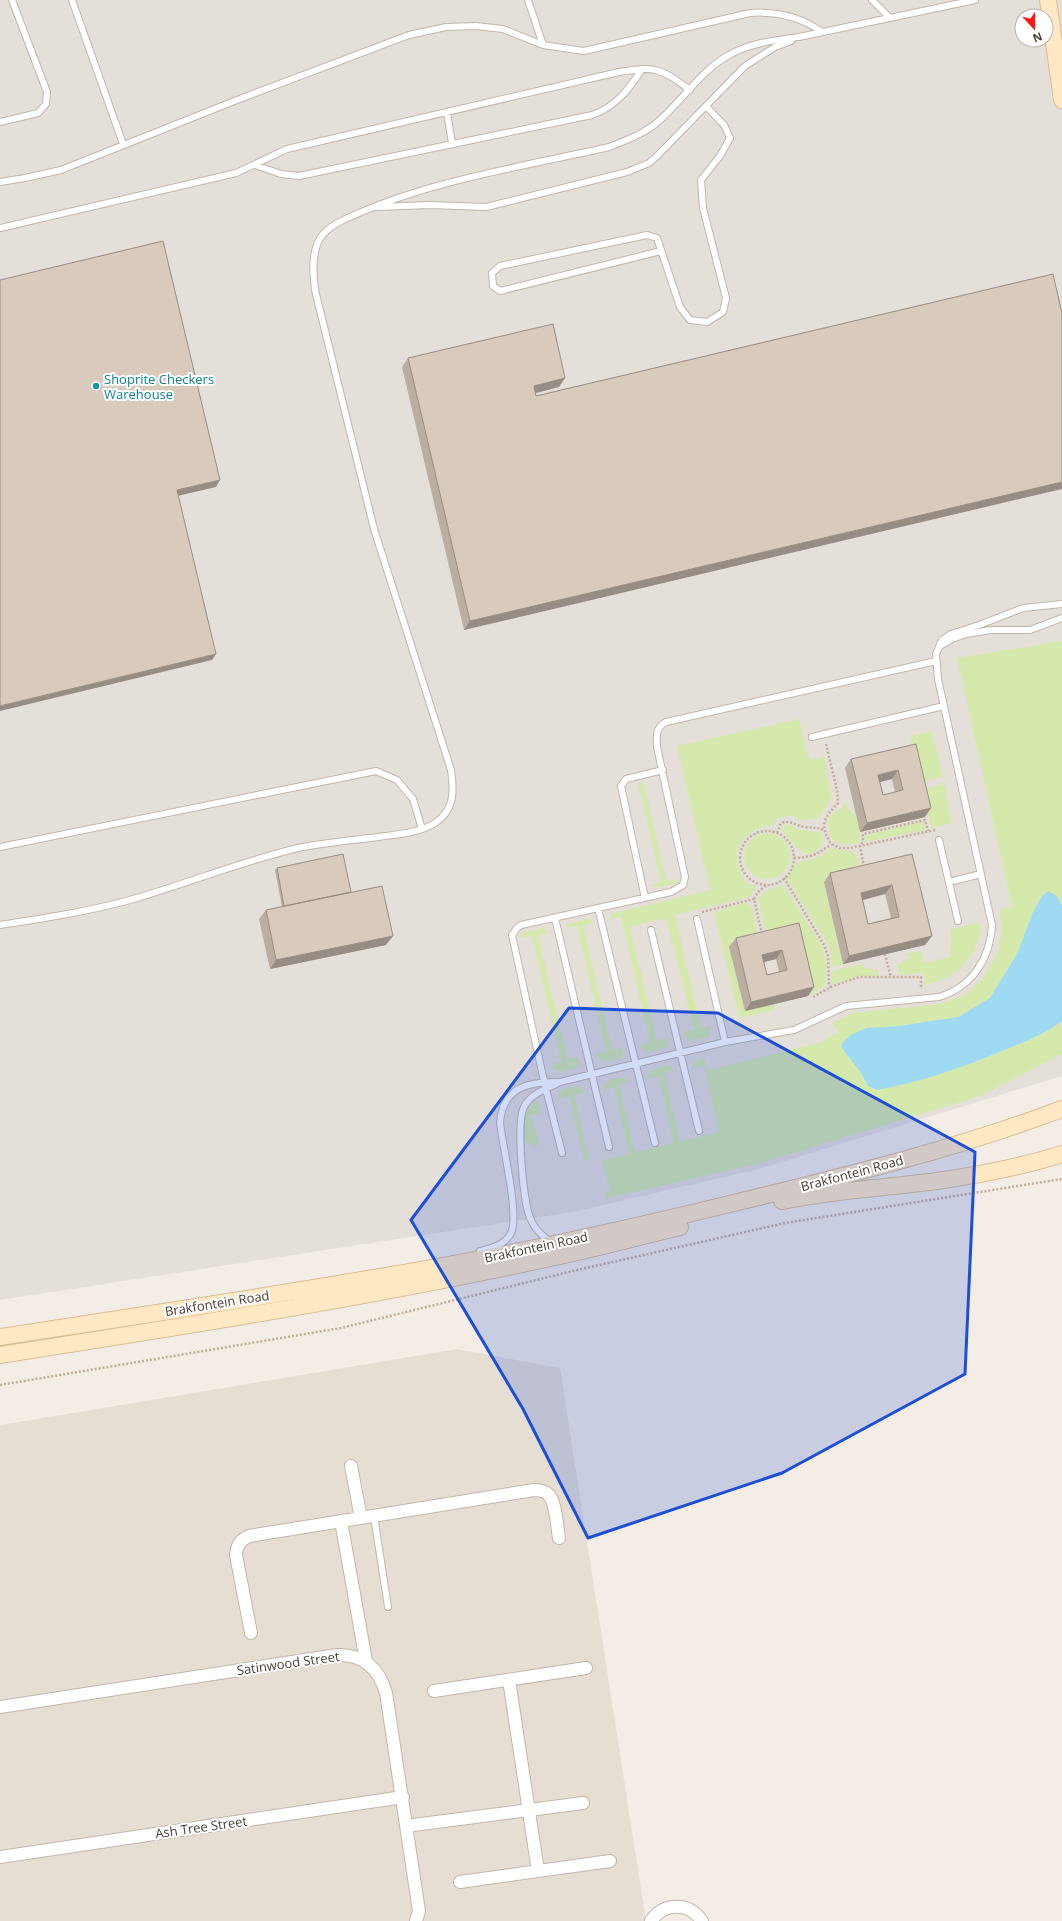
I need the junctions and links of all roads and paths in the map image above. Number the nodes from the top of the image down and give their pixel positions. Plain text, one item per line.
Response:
1 (12, 0) edge
2 (72, 0) edge
3 (528, 0) edge
4 (872, 0) edge
5 (975, 0) edge
6 (1048, 0) edge
7 (889, 17) junction
8 (822, 32) junction
9 (799, 37) junction
10 (543, 45) junction
11 (642, 69) junction
12 (690, 90) junction
13 (1062, 100) edge
14 (706, 106) junction
15 (447, 113) junction
16 (0, 122) edge
17 (452, 143) junction
18 (123, 144) junction
19 (255, 165) junction
20 (0, 182) edge
21 (372, 208) junction
22 (0, 228) edge
23 (661, 250) junction
24 (1062, 604) edge
25 (1062, 618) edge
26 (940, 646) junction
27 (936, 661) junction
28 (944, 706) junction
29 (824, 734) junction
30 (812, 737) dead end
31 (662, 770) junction
32 (422, 829) junction
33 (824, 830) junction
34 (928, 831) junction
35 (777, 833) junction
36 (939, 840) joint
37 (831, 844) junction
38 (860, 846) junction
39 (0, 847) edge
40 (794, 858) junction
41 (866, 872) edge
42 (981, 874) junction
43 (784, 878) junction
44 (949, 882) junction
45 (767, 885) junction
46 (645, 898) junction
47 (754, 899) junction
48 (598, 908) junction
49 (555, 918) junction
50 (698, 919) joint
51 (958, 920) dead end
52 (0, 925) edge
53 (651, 930) dead end
54 (763, 939) edge
55 (885, 954) edge
56 (891, 977) junction
57 (830, 988) junction
58 (926, 988) dead end
59 (813, 997) edge
60 (725, 1042) junction
61 (681, 1053) junction
62 (636, 1064) junction
63 (591, 1075) junction
64 (544, 1081) junction
65 (560, 1082) junction
66 (546, 1089) junction
67 (1062, 1109) edge
68 (699, 1131) dead end
69 (655, 1143) dead end
70 (609, 1147) dead end
71 (562, 1153) dead end
72 (1062, 1154) edge
73 (1062, 1179) edge
74 (553, 1244) junction
75 (446, 1265) junction
76 (0, 1337) edge
77 (85, 1342) junction
78 (0, 1345) edge
79 (0, 1355) edge
80 (0, 1385) edge
81 (352, 1466) dead end
82 (374, 1516) junction
83 (361, 1518) junction
84 (340, 1521) junction
85 (559, 1538) dead end
86 (388, 1606) dead end
87 (251, 1633) dead end
88 (366, 1661) junction
89 (586, 1668) dead end
90 (508, 1680) junction
91 (434, 1690) dead end
92 (0, 1707) edge
93 (403, 1798) junction
94 (583, 1803) dead end
95 (528, 1810) junction
96 (406, 1826) junction
97 (0, 1857) edge
98 (610, 1861) dead end
99 (538, 1871) junction
100 (460, 1882) dead end
101 (420, 1918) edge
102 (651, 1921) edge
103 (702, 1921) edge

1 - 16 lane
2 - 18 lane
3 - 10 lane
4 - 7 lane
5 - 7 lane
6 - 13 street
7 - 8 lane
8 - 9 lane
8 - 10 lane
9 - 12 lane
9 - 14 lane
10 - 18 lane
11 - 12 lane
11 - 15 lane
11 - 17 lane
12 - 21 lane
14 - 21 lane
14 - 23 lane
15 - 17 lane
15 - 19 lane
17 - 19 lane
18 - 20 lane
19 - 22 lane
21 - 32 lane
23 - 23 lane
24 - 26 lane
25 - 26 lane
26 - 27 lane
27 - 28 lane
27 - 31 lane
28 - 29 lane
28 - 42 lane
29 - 30 lane
29 - 33 path
31 - 46 lane
31 - 46 lane
32 - 39 lane
32 - 52 lane
33 - 35 path
33 - 37 path
34 - 36 path
34 - 38 path
34 - 38 path
35 - 40 path
35 - 45 path
36 - 44 lane
37 - 38 path
37 - 40 path
38 - 41 path
40 - 43 path
42 - 44 lane
42 - 60 lane
43 - 45 path
43 - 57 path
44 - 51 lane
45 - 47 path
46 - 48 lane
47 - 50 path
47 - 54 path
48 - 49 lane
48 - 62 lane
49 - 63 lane
49 - 64 lane
50 - 60 lane
53 - 61 lane
55 - 56 path
56 - 57 path
56 - 58 path
57 - 59 path
60 - 61 lane
61 - 62 lane
61 - 68 lane
62 - 63 lane
62 - 69 lane
63 - 65 lane
63 - 70 lane
64 - 65 lane
64 - 66 lane
64 - 75 lane
65 - 66 lane
66 - 71 lane
66 - 74 lane
67 - 74 street, Brakfontein Road
72 - 77 street, Brakfontein Road
73 - 80 path
74 - 75 street, Brakfontein Road
75 - 76 street, Brakfontein Road
77 - 78 street
77 - 79 street, Brakfontein Road
81 - 83 street
82 - 83 street
82 - 85 street
82 - 86 lane
83 - 84 street
84 - 87 street
84 - 88 street
88 - 92 street, Satinwood Street
88 - 93 street
89 - 90 street
90 - 91 street
90 - 95 street
93 - 96 street
93 - 97 street, Ash Tree Street
94 - 95 street
95 - 96 street
95 - 99 street
96 - 101 street
98 - 99 street
99 - 100 street
102 - 103 street

